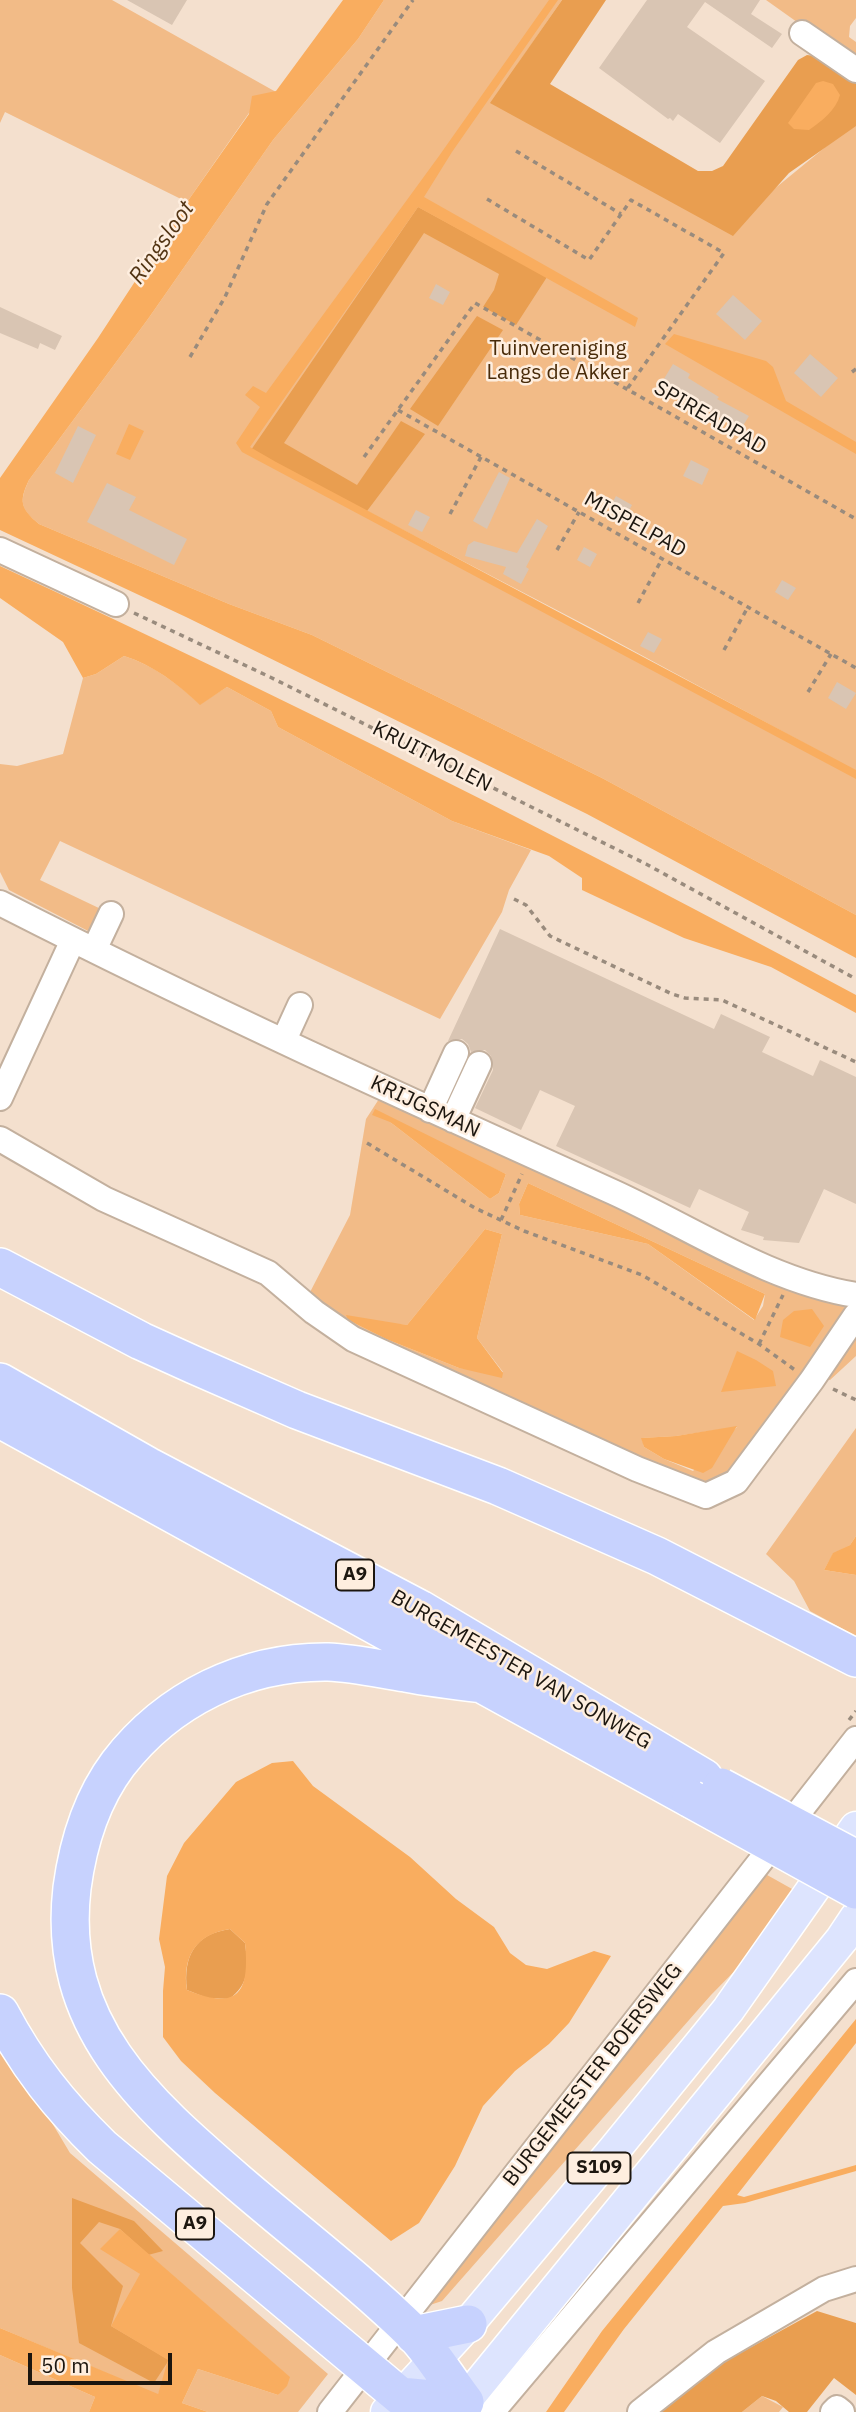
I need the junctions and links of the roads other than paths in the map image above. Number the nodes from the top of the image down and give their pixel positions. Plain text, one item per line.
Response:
1 (802, 33) dead end
2 (856, 70) edge
3 (0, 550) edge
4 (116, 604) road end
5 (0, 903) edge
6 (111, 914) dead end
7 (84, 945) junction
8 (300, 1005) dead end
9 (284, 1041) junction
10 (456, 1053) dead end
11 (479, 1063) dead end
12 (0, 1098) edge
13 (430, 1110) junction
14 (453, 1120) junction
15 (0, 1139) edge
16 (0, 1267) edge
17 (856, 1295) edge
18 (856, 1315) edge
19 (0, 1382) edge
20 (0, 1419) edge
21 (856, 1658) edge
22 (484, 1684) junction
23 (856, 1739) edge
24 (697, 1788) junction
25 (856, 1828) edge
26 (856, 1859) edge
27 (856, 1890) edge
28 (856, 1918) edge
29 (856, 1981) edge
30 (0, 2013) edge
31 (856, 2279) edge
32 (468, 2323) joint
33 (417, 2340) junction
34 (366, 2367) junction
35 (394, 2404) edge
36 (473, 2409) edge
37 (330, 2412) edge
38 (640, 2412) edge
39 (834, 2412) edge
40 (842, 2412) edge

1 - 2 street
3 - 4 street
5 - 7 street, KRIJGSMAN
6 - 7 street
7 - 9 street, KRIJGSMAN
7 - 12 street
8 - 9 street
9 - 13 street, KRIJGSMAN
10 - 13 street
11 - 14 street
13 - 14 street, KRIJGSMAN
14 - 17 street, KRIJGSMAN
15 - 18 street
16 - 21 highway
19 - 24 highway, BURGEMEESTER VAN SONWEG / A9
20 - 22 highway, BURGEMEESTER VAN SONWEG / A9
22 - 24 highway, BURGEMEESTER VAN SONWEG / A9
22 - 33 highway, A9
23 - 33 street, BURGEMEESTER BOERSWEG
24 - 26 highway, BURGEMEESTER VAN SONWEG / A9, bridge
24 - 27 highway, BURGEMEESTER VAN SONWEG / A9, bridge
25 - 32 main road, S109
28 - 36 main road, S109
29 - 36 street
30 - 34 highway, A9
31 - 38 street
32 - 33 highway
33 - 34 street, BURGEMEESTER BOERSWEG
33 - 35 main road, BURGEMEESTER BOERSWEG
33 - 36 highway
34 - 35 highway, A9
34 - 37 street, BURGEMEESTER BOERSWEG
35 - 36 highway
39 - 40 street

